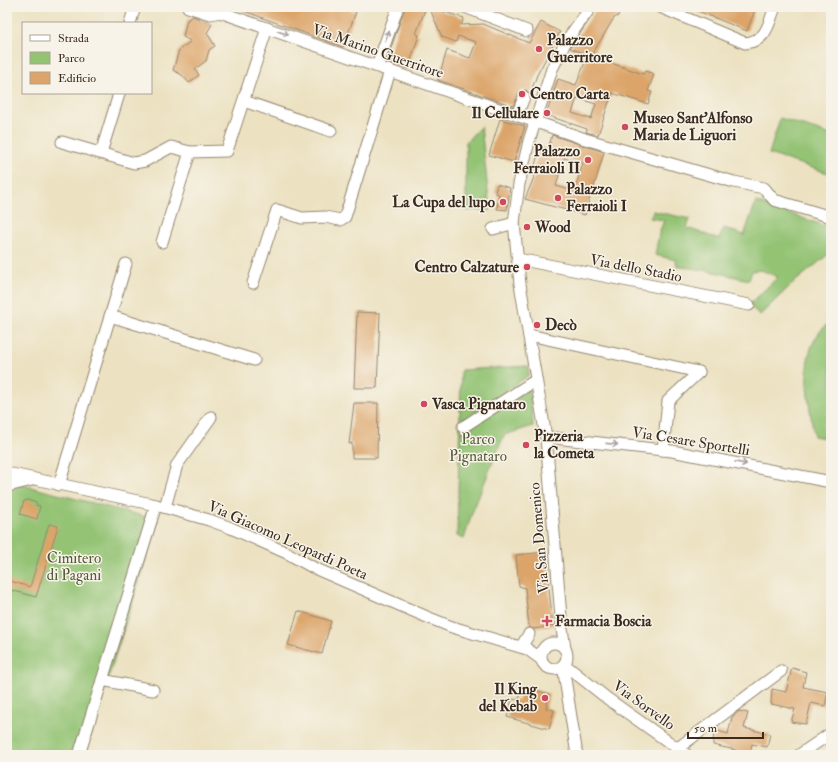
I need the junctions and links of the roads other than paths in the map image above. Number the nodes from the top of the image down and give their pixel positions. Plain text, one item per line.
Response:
1 (134, 7) edge
2 (188, 7) edge
3 (398, 7) edge
4 (465, 7) edge
5 (591, 7) edge
6 (660, 7) edge
7 (775, 7) edge
8 (221, 9) edge
9 (130, 22) edge
10 (268, 28) junction
11 (527, 31) dead end
12 (377, 66) junction
13 (390, 71) junction
14 (119, 94) edge
15 (524, 97) dead end
16 (244, 101) junction
17 (517, 115) junction
18 (536, 122) junction
19 (331, 131) dead end
20 (62, 142) dead end
21 (190, 152) junction
22 (100, 153) junction
23 (831, 217) edge
24 (514, 223) junction
25 (493, 229) dead end
26 (162, 242) dead end
27 (518, 259) junction
28 (126, 264) dead end
29 (253, 283) dead end
30 (749, 305) dead end
31 (110, 316) junction
32 (529, 335) junction
33 (254, 360) dead end
34 (536, 380) junction
35 (211, 417) dead end
36 (463, 427) dead end
37 (546, 437) junction
38 (663, 450) junction
39 (7, 473) edge
40 (33, 480) junction
41 (831, 482) edge
42 (7, 484) edge
43 (59, 485) junction
44 (160, 506) junction
45 (562, 629) junction
46 (529, 634) dead end
47 (549, 645) junction
48 (524, 648) junction
49 (541, 659) junction
50 (563, 661) junction
51 (781, 671) dead end
52 (102, 680) junction
53 (153, 690) dead end
54 (831, 733) edge
55 (678, 748) junction
56 (79, 755) edge
57 (577, 755) edge
58 (687, 755) edge
59 (799, 755) edge

1 - 9 street
2 - 8 street, Via Marino Guerritore
12 -> 3 street
4 - 11 street
5 - 18 street, Via San Domenico
6 - 7 street
8 - 10 street, Via Marino Guerritore
10 -> 12 street, Via Marino Guerritore
10 - 16 street
12 - 13 street, Via Marino Guerritore
13 - 17 street, Via Marino Guerritore
13 - 29 street
14 - 22 street
15 - 17 street
16 - 19 street
16 - 21 street
17 - 18 street, Via Marino Guerritore
18 - 23 street, Via Marino Guerritore
18 - 24 street, Via San Domenico
20 - 22 street
21 - 22 street
21 - 26 street
24 - 25 street
24 - 27 street, Via San Domenico
27 - 30 street, Via dello Stadio
27 - 32 street, Via San Domenico
28 - 31 street
31 - 33 street
31 - 43 street
32 - 34 street, Via San Domenico
32 - 38 street
34 - 36 street
34 - 37 street, Via San Domenico
35 - 44 street
37 -> 38 street, Via Cesare Sportelli
37 - 45 street, Via San Domenico
38 -> 41 street, Via Cesare Sportelli
39 - 40 street, Via Giacomo Leopardi Poeta
40 - 42 street
40 - 43 street, Via Giacomo Leopardi Poeta
43 - 44 street, Via Giacomo Leopardi Poeta
44 - 48 street, Via Giacomo Leopardi Poeta
44 - 52 street
45 - 47 street
45 - 50 street, Via San Domenico
46 - 48 street
47 - 48 street
47 - 49 street
47 - 50 street
48 - 49 street
49 - 50 street
50 - 55 street, Via Sorvello
50 - 57 street, Via San Domenico
51 - 55 street
52 - 53 street
52 - 56 street
54 - 59 street
55 - 58 street, Via Sorvello

